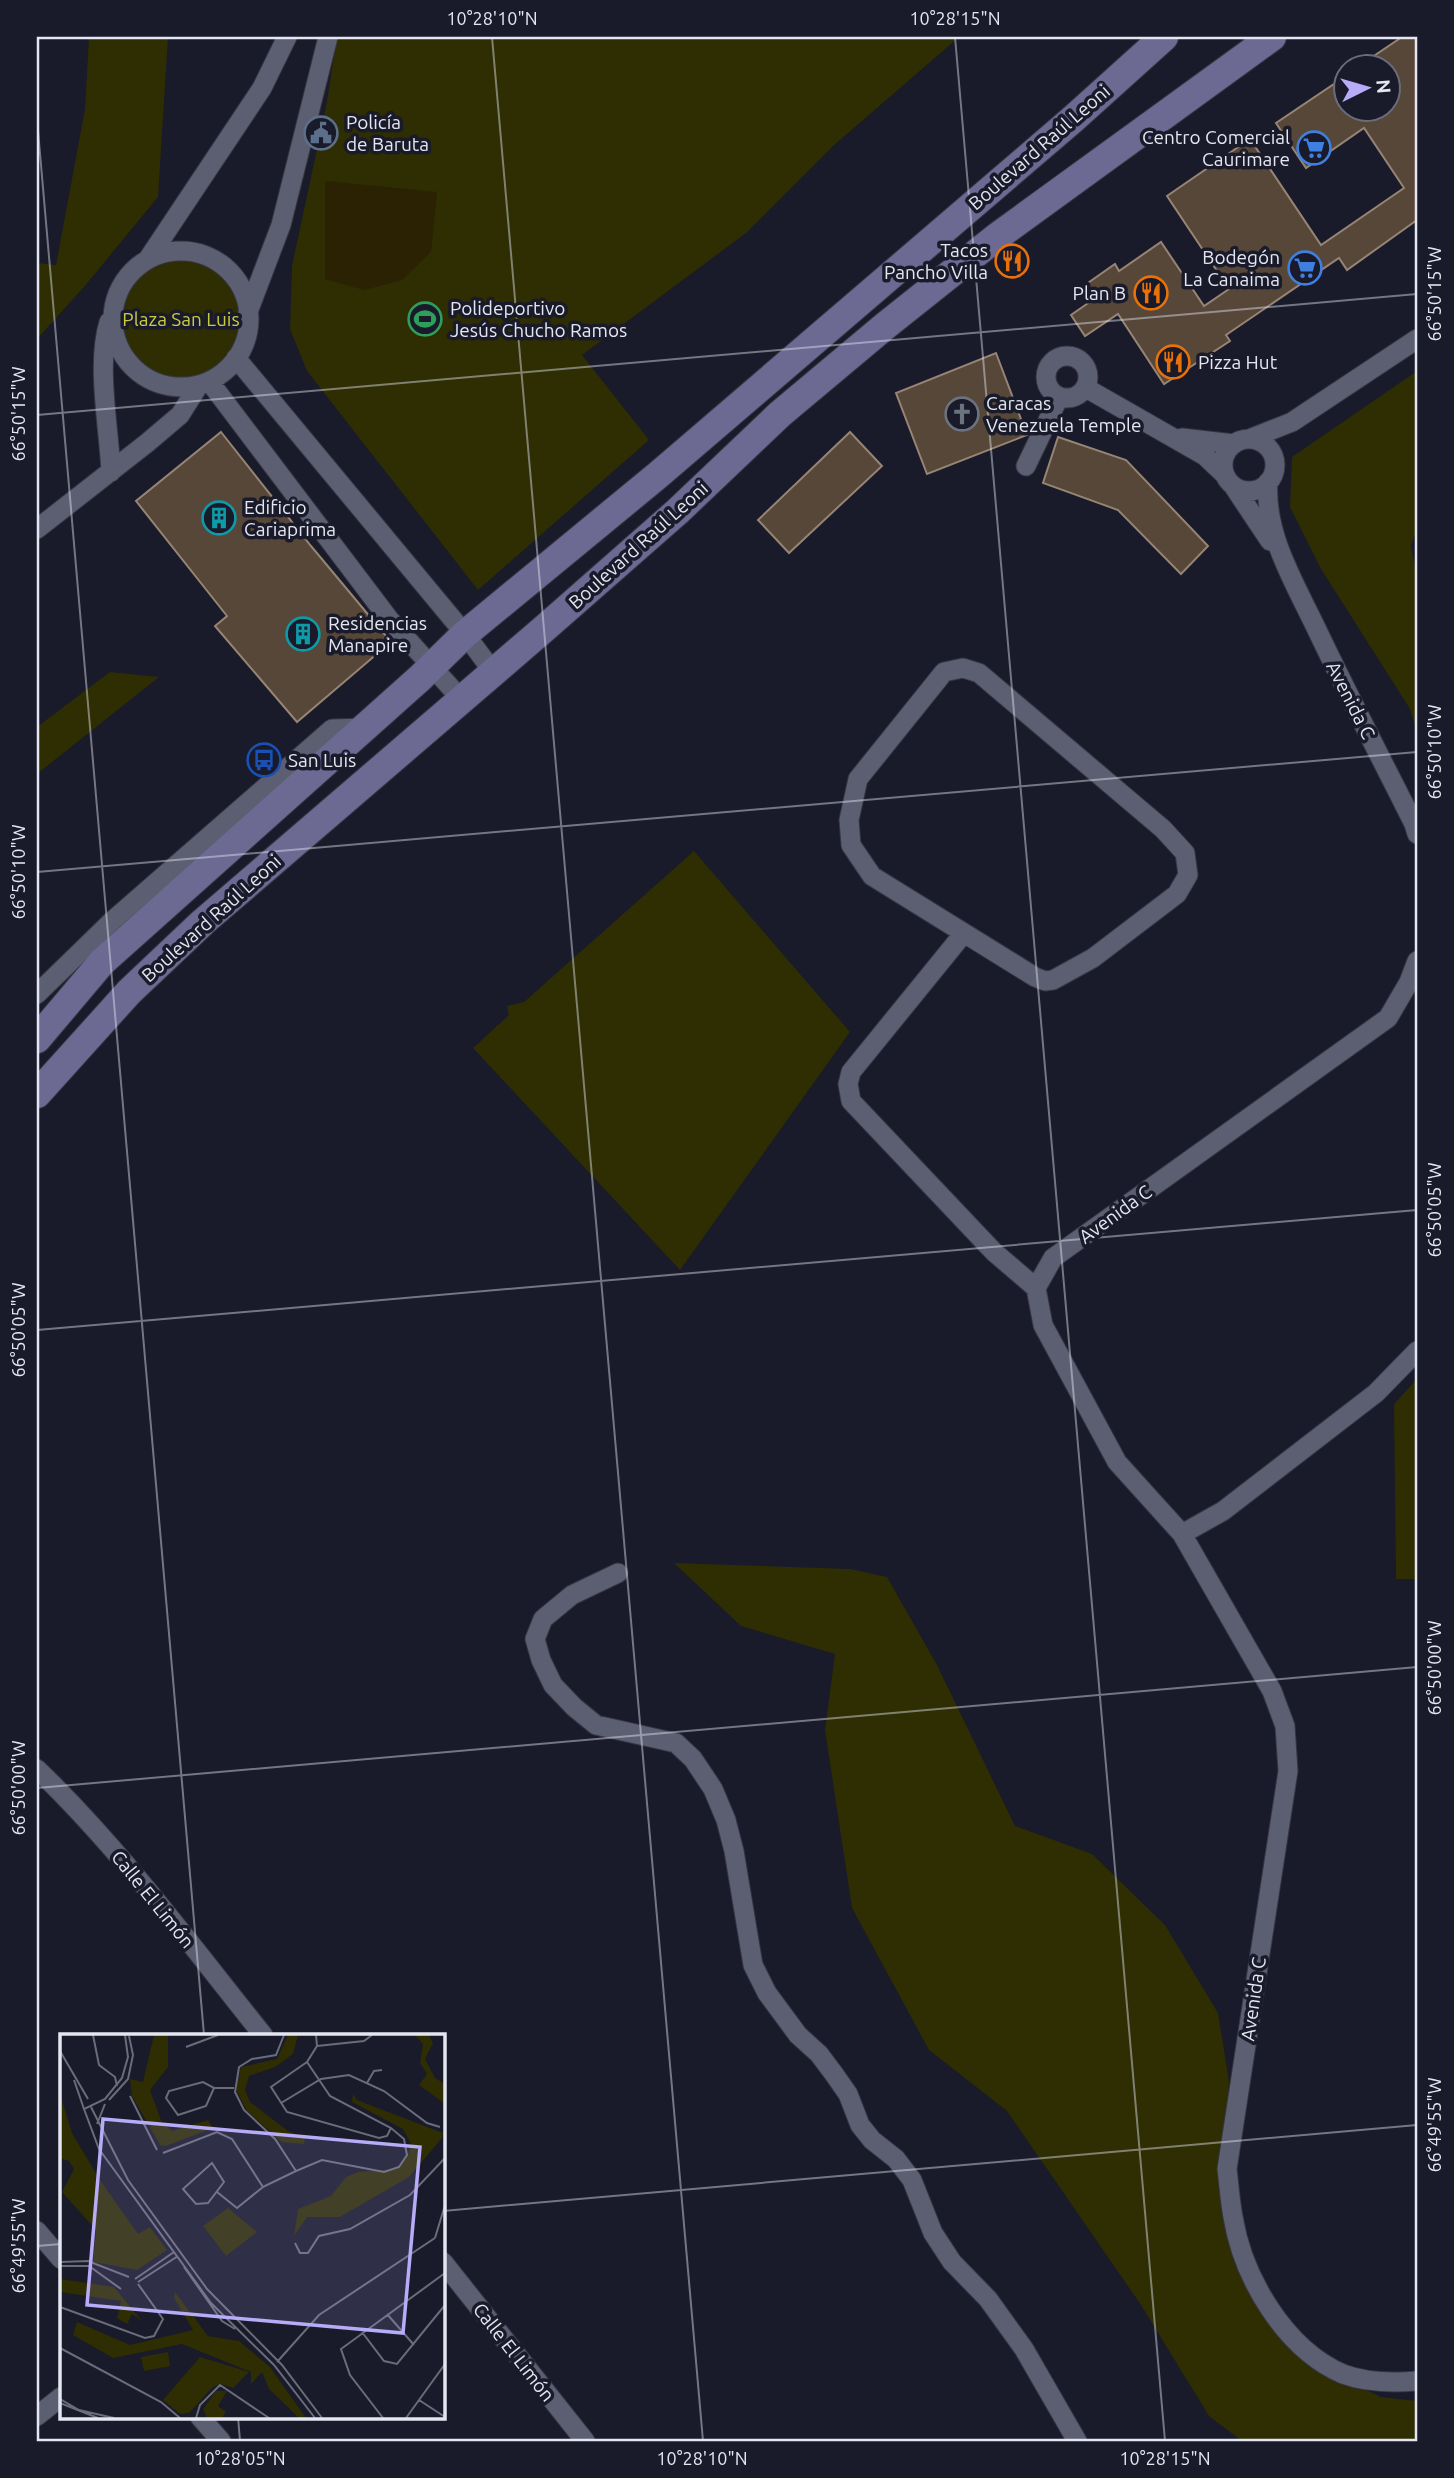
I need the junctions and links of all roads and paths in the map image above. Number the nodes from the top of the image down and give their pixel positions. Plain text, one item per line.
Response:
1 (287, 37) edge
2 (328, 37) edge
3 (1164, 37) edge
4 (1272, 37) edge
5 (148, 260) junction
6 (114, 312) junction
7 (248, 312) junction
8 (1417, 339) edge
9 (236, 358) junction
10 (204, 383) junction
11 (1086, 388) junction
12 (1059, 397) junction
13 (1293, 422) junction
14 (1170, 437) junction
15 (1242, 441) junction
16 (1273, 457) junction
17 (1026, 467) dead end
18 (111, 472) junction
19 (1229, 480) junction
20 (1268, 482) junction
21 (37, 528) edge
22 (1286, 565) junction
23 (465, 634) junction
24 (433, 666) junction
25 (494, 673) junction
26 (462, 700) junction
27 (364, 728) junction
28 (1417, 834) edge
29 (964, 933) junction
30 (1417, 961) edge
31 (37, 994) edge
32 (37, 1039) edge
33 (37, 1094) edge
34 (1036, 1288) junction
35 (1417, 1351) edge
36 (1182, 1534) junction
37 (618, 1573) dead end
38 (37, 1769) edge
39 (261, 2034) edge
40 (37, 2231) edge
41 (60, 2258) edge
42 (444, 2263) edge
43 (1417, 2381) edge
44 (60, 2397) edge
45 (37, 2416) edge
46 (201, 2418) edge
47 (221, 2441) edge
48 (585, 2441) edge
49 (1077, 2441) edge

1 - 5 street
2 - 7 street
3 - 23 main road, Boulevard Raúl Leoni
4 - 25 main road, Boulevard Raúl Leoni
5 - 6 street
5 - 7 street
6 - 10 street
6 - 18 street
7 - 9 street
8 - 13 street, Avenida C
9 - 10 street
9 - 23 street
10 - 18 street
10 - 24 street
11 - 12 street
11 - 12 street
11 - 14 street, Avenida C
12 - 17 street
13 - 15 street, Avenida C
13 - 16 street, Avenida C
14 - 15 street, Avenida C
14 - 19 street, Avenida C
15 - 16 street
15 - 19 street
16 - 20 street, Avenida C
18 - 21 street
19 - 20 street
19 - 22 street, Avenida C
20 - 22 street, Avenida C
22 - 28 street, Avenida C
23 - 24 main road, Boulevard Raúl Leoni
23 - 25 street
24 - 26 street
24 - 27 main road, Boulevard Raúl Leoni
25 - 26 main road, Boulevard Raúl Leoni
26 - 33 main road, Boulevard Raúl Leoni
27 - 31 street
27 - 32 main road, Boulevard Raúl Leoni
29 - 29 street
29 - 34 street
30 - 34 street, Avenida C
34 - 36 street, Avenida C
35 - 36 street
36 - 43 street, Avenida C
37 - 49 street
38 - 39 street, Calle El Limón
40 - 41 street
42 - 48 street, Calle El Limón
44 - 45 street
46 - 47 street

